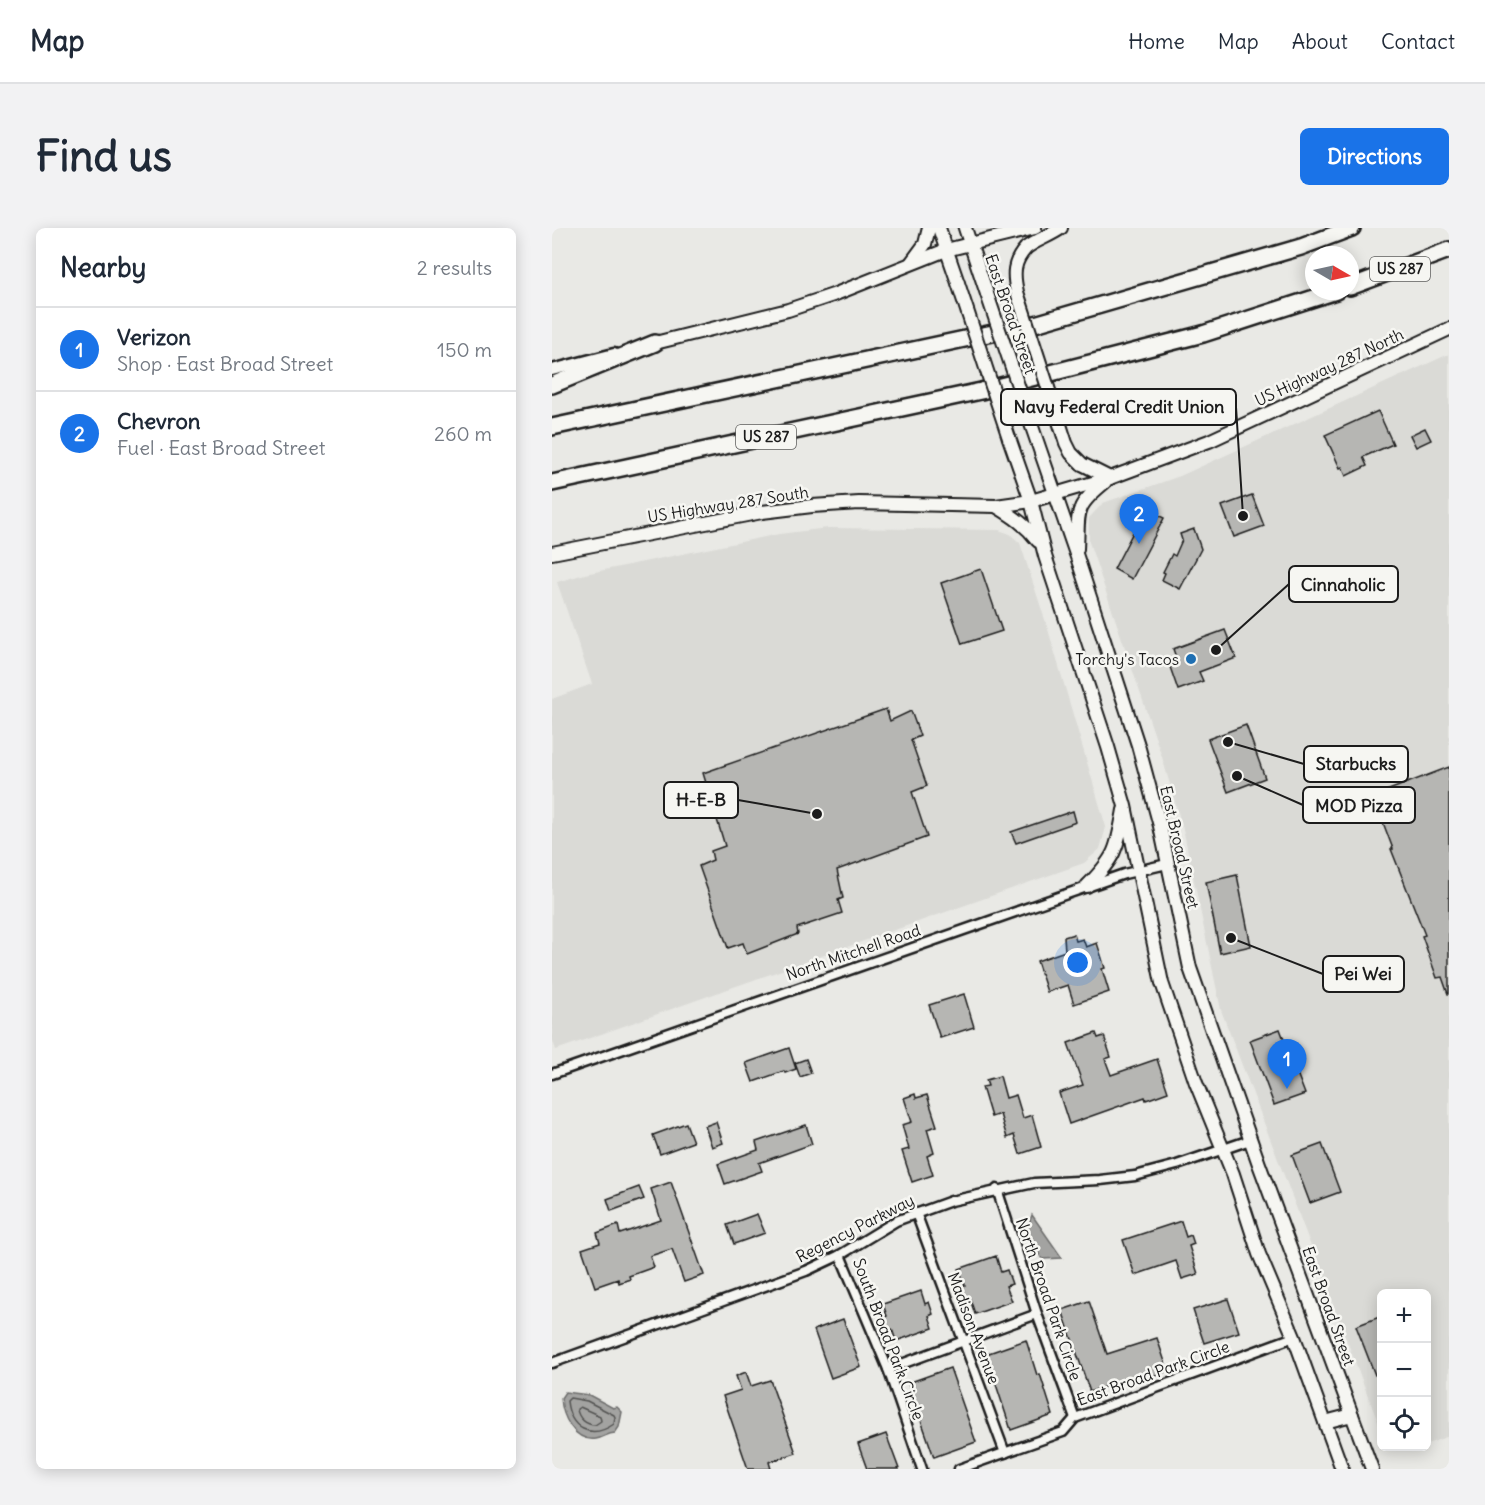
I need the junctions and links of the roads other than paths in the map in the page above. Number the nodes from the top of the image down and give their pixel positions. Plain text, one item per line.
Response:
1 (929, 228) edge
2 (939, 228) edge
3 (965, 228) edge
4 (1035, 228) edge
5 (1061, 228) edge
6 (1352, 228) edge
7 (970, 244) junction
8 (946, 250) junction
9 (1449, 250) edge
10 (909, 265) junction
11 (1359, 283) edge
12 (1308, 300) edge
13 (1449, 329) edge
14 (655, 343) junction
15 (552, 370) edge
16 (552, 385) edge
17 (552, 427) edge
18 (1110, 478) junction
19 (552, 483) edge
20 (1054, 494) junction
21 (1030, 501) junction
22 (996, 506) junction
23 (1044, 549) junction
24 (552, 553) edge
25 (1077, 557) junction
26 (1125, 806) junction
27 (1167, 864) junction
28 (1140, 870) junction
29 (1088, 886) junction
30 (552, 1074) edge
31 (1250, 1140) junction
32 (1224, 1150) junction
33 (997, 1189) junction
34 (916, 1213) junction
35 (840, 1255) junction
36 (1037, 1314) junction
37 (1294, 1337) junction
38 (963, 1341) junction
39 (552, 1363) edge
40 (888, 1369) junction
41 (1352, 1415) junction
42 (1075, 1418) junction
43 (1325, 1422) junction
44 (1005, 1453) junction
45 (922, 1469) edge
46 (959, 1469) edge
47 (1342, 1469) edge
48 (1372, 1469) edge

1 - 10 main road
2 - 8 main road
3 - 7 main road, East Broad Street
4 - 7 main road
5 - 18 main road, bridge
6 - 17 highway
7 - 8 main road
7 - 20 main road, East Broad Street, bridge
8 - 10 main road
8 - 21 main road, bridge
9 - 11 highway, US 287
10 - 14 main road
12 - 19 highway, US 287
13 - 18 main road, US Highway 287 North
14 - 15 street
14 - 16 highway
18 - 20 main road, US Highway 287 North
18 - 25 main road
20 - 21 main road, US Highway 287 South
20 - 25 main road, East Broad Street
21 - 22 main road, US Highway 287 South
21 - 23 main road
22 - 23 main road
22 - 24 main road, US Highway 287 South
23 - 26 main road
25 - 27 main road, East Broad Street
26 - 28 main road
26 - 29 main road
27 - 28 street, North Mitchell Road
27 - 31 main road, East Broad Street
28 - 29 street, North Mitchell Road
28 - 32 main road
29 - 30 street, North Mitchell Road
31 - 32 street, Regency Parkway
31 - 41 main road, East Broad Street
32 - 33 street, Regency Parkway
32 - 37 main road
33 - 34 street, Regency Parkway
33 - 36 street, North Broad Park Circle
34 - 35 street, Regency Parkway
34 - 38 street, Madison Avenue
35 - 39 street, Regency Parkway
35 - 40 street, South Broad Park Circle
36 - 38 street
36 - 42 street, North Broad Park Circle
37 - 42 street, East Broad Park Circle
37 - 43 main road
38 - 40 street
38 - 44 street, Madison Avenue
40 - 45 street, South Broad Park Circle
41 - 43 main road
41 - 48 main road, East Broad Street
42 - 44 street, East Broad Park Circle
43 - 47 main road
44 - 46 street, East Broad Park Circle

